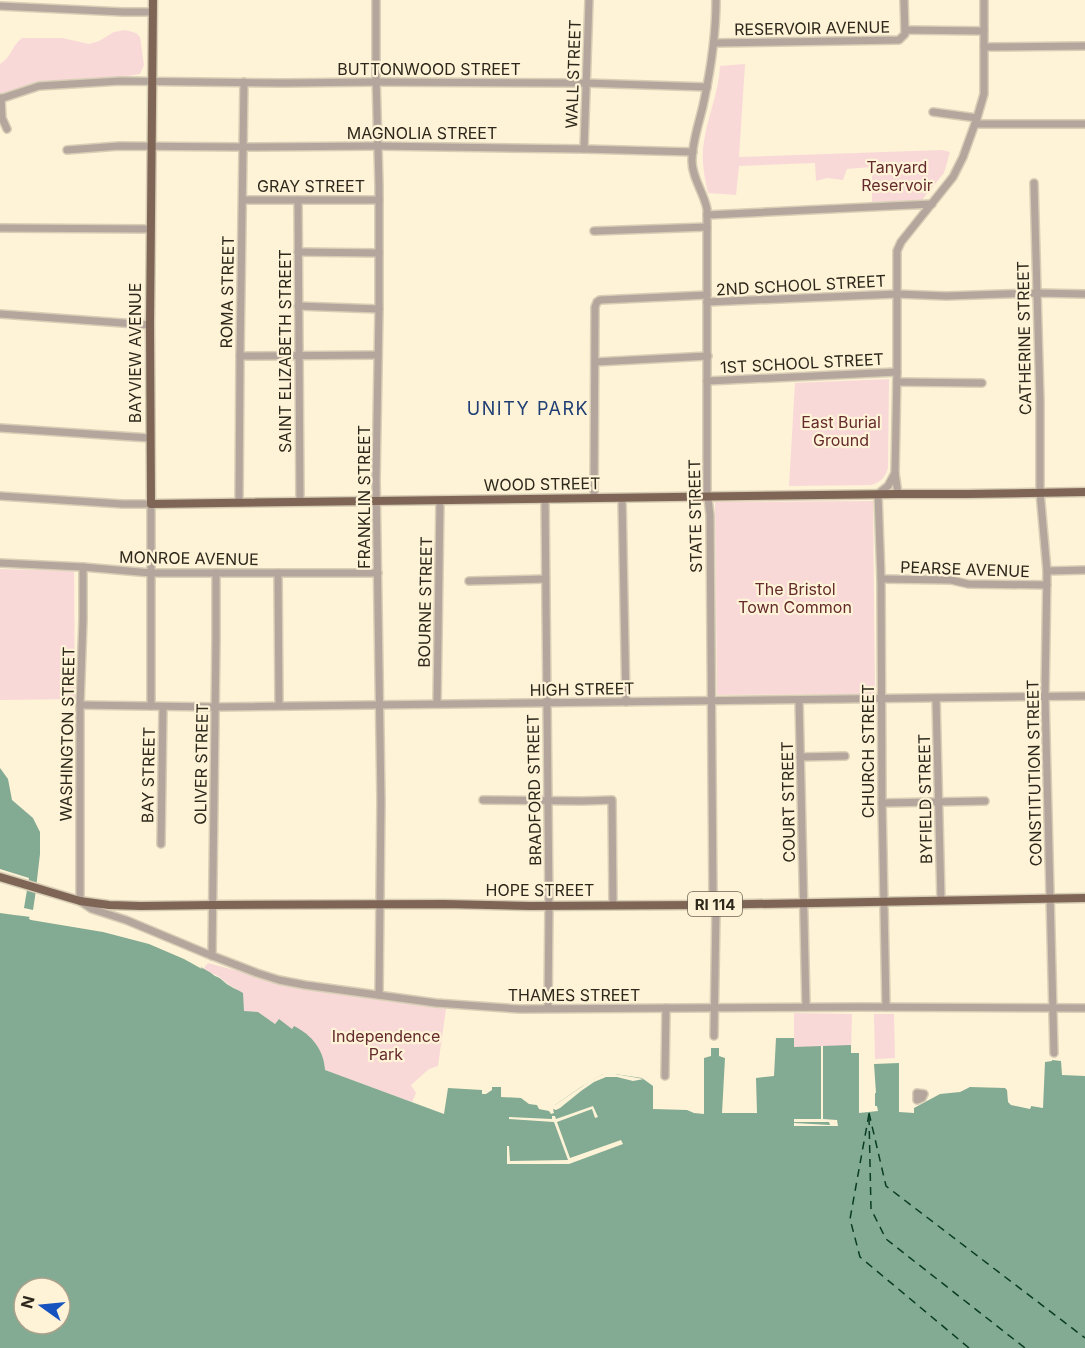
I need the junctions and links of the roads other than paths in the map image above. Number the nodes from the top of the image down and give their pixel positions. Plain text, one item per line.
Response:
1 (153, 0) edge
2 (376, 0) edge
3 (589, 0) edge
4 (716, 0) edge
5 (904, 0) edge
6 (984, 0) edge
7 (0, 6) edge
8 (153, 12) junction
9 (905, 30) junction
10 (984, 31) junction
11 (714, 44) junction
12 (1085, 46) edge
13 (984, 47) junction
14 (152, 81) junction
15 (244, 82) junction
16 (376, 82) junction
17 (585, 83) junction
18 (707, 87) junction
19 (1, 98) edge
20 (933, 112) dead end
21 (976, 121) junction
22 (1085, 124) edge
23 (7, 129) dead end
24 (152, 146) junction
25 (378, 146) junction
26 (243, 147) junction
27 (584, 149) junction
28 (67, 150) dead end
29 (693, 152) junction
30 (1034, 183) dead end
31 (243, 200) junction
32 (298, 200) junction
33 (379, 200) junction
34 (932, 204) junction
35 (707, 215) junction
36 (707, 227) junction
37 (0, 228) edge
38 (151, 229) junction
39 (594, 231) dead end
40 (298, 252) junction
41 (379, 253) junction
42 (1036, 293) junction
43 (897, 294) junction
44 (1085, 294) edge
45 (707, 299) junction
46 (298, 306) junction
47 (379, 309) junction
48 (0, 314) edge
49 (150, 325) junction
50 (240, 356) junction
51 (298, 356) junction
52 (378, 356) junction
53 (708, 356) junction
54 (595, 362) junction
55 (897, 372) junction
56 (707, 381) junction
57 (897, 382) junction
58 (982, 383) dead end
59 (0, 428) edge
60 (150, 438) junction
61 (895, 472) junction
62 (1040, 492) junction
63 (1085, 492) edge
64 (898, 494) junction
65 (878, 495) junction
66 (0, 496) edge
67 (708, 496) junction
68 (594, 498) junction
69 (622, 498) junction
70 (545, 499) junction
71 (300, 501) junction
72 (377, 501) junction
73 (440, 501) junction
74 (239, 503) junction
75 (151, 504) junction
76 (0, 563) edge
77 (82, 567) junction
78 (1085, 570) edge
79 (1047, 571) junction
80 (151, 573) junction
81 (216, 573) junction
82 (278, 573) junction
83 (378, 573) junction
84 (545, 579) junction
85 (881, 579) junction
86 (469, 581) dead end
87 (1047, 585) junction
88 (1045, 696) junction
89 (1085, 696) edge
90 (936, 698) junction
91 (881, 699) junction
92 (711, 700) junction
93 (799, 700) junction
94 (547, 702) junction
95 (626, 702) junction
96 (378, 704) junction
97 (437, 704) junction
98 (80, 705) junction
99 (279, 705) junction
100 (151, 706) junction
101 (215, 706) junction
102 (163, 707) junction
103 (845, 756) dead end
104 (800, 757) junction
105 (483, 800) dead end
106 (548, 801) junction
107 (985, 801) dead end
108 (939, 802) junction
109 (882, 803) junction
110 (161, 844) dead end
111 (0, 877) edge
112 (1051, 898) junction
113 (1085, 898) edge
114 (941, 900) junction
115 (80, 901) junction
116 (884, 901) junction
117 (804, 903) junction
118 (380, 904) junction
119 (613, 904) junction
120 (715, 904) junction
121 (213, 905) junction
122 (549, 905) junction
123 (123, 906) junction
124 (126, 920) junction
125 (212, 956) junction
126 (379, 995) junction
127 (806, 1007) junction
128 (886, 1007) junction
129 (1053, 1007) junction
130 (548, 1008) junction
131 (666, 1008) junction
132 (715, 1008) junction
133 (1085, 1008) edge
134 (714, 1036) dead end
135 (1054, 1053) dead end
136 (665, 1076) dead end

1 - 8 main road, BAYVIEW AVENUE
2 - 16 street, FRANKLIN STREET
3 - 17 street, WALL STREET
4 - 11 street, STATE STREET
5 - 9 street
6 - 10 street
7 - 8 street
8 - 14 main road, BAYVIEW AVENUE
9 - 10 street
9 - 11 street, RESERVOIR AVENUE
10 - 13 street
11 - 18 street, STATE STREET
12 - 13 street
13 - 21 street
14 - 15 street, BUTTONWOOD STREET
14 - 19 street, BUTTONWOOD STREET
14 - 24 main road, BAYVIEW AVENUE
15 - 16 street, BUTTONWOOD STREET
15 - 26 street, ROMA STREET
16 - 17 street, BUTTONWOOD STREET
16 - 25 street, FRANKLIN STREET
17 - 18 street, BUTTONWOOD STREET
17 - 27 street, WALL STREET
18 - 29 street, STATE STREET
19 - 23 street
20 - 21 street
21 - 22 street
21 - 34 street
24 - 26 street, MAGNOLIA STREET
24 - 28 street, MAGNOLIA STREET
24 - 38 main road, BAYVIEW AVENUE
25 - 26 street, MAGNOLIA STREET
25 - 27 street, MAGNOLIA STREET
25 - 33 street, FRANKLIN STREET
26 - 31 street, ROMA STREET
27 - 29 street, MAGNOLIA STREET
29 - 35 street, STATE STREET
30 - 42 street, CATHERINE STREET
31 - 32 street, GRAY STREET
31 - 50 street, ROMA STREET
32 - 33 street, GRAY STREET
32 - 40 street, SAINT ELIZABETH STREET
33 - 41 street, FRANKLIN STREET
34 - 35 street
34 - 43 street
35 - 36 street, STATE STREET
36 - 39 street
36 - 45 street, STATE STREET
37 - 38 street
38 - 49 main road, BAYVIEW AVENUE
40 - 41 street
40 - 46 street, SAINT ELIZABETH STREET
41 - 47 street, FRANKLIN STREET
42 - 43 street, 2ND SCHOOL STREET
42 - 44 street, 2ND SCHOOL STREET
42 - 62 street, CATHERINE STREET
43 - 45 street, 2ND SCHOOL STREET
43 - 55 street
45 - 53 street, STATE STREET
45 - 54 street, 2ND SCHOOL STREET
46 - 47 street
46 - 51 street, SAINT ELIZABETH STREET
47 - 52 street, FRANKLIN STREET
48 - 49 street
49 - 60 main road, BAYVIEW AVENUE
50 - 51 street
50 - 74 street, ROMA STREET
51 - 52 street
51 - 71 street, SAINT ELIZABETH STREET
52 - 72 street, FRANKLIN STREET
53 - 54 street
53 - 56 street, STATE STREET
54 - 68 street
55 - 56 street, 1ST SCHOOL STREET
55 - 57 street
56 - 67 street, STATE STREET
57 - 58 street
57 - 61 street
59 - 60 street
60 - 75 main road, BAYVIEW AVENUE
61 - 64 street
61 - 65 street
62 - 63 main road, WOOD STREET
62 - 64 main road, WOOD STREET
62 - 79 street, CONSTITUTION STREET
64 - 65 main road, WOOD STREET
65 - 67 main road, WOOD STREET
65 - 85 street, CHURCH STREET
66 - 75 street, WOOD STREET
67 - 69 main road, WOOD STREET
67 - 92 street, STATE STREET
68 - 69 main road, WOOD STREET
68 - 70 main road, WOOD STREET
69 - 95 street
70 - 73 main road, WOOD STREET
70 - 84 street, BRADFORD STREET
71 - 72 main road, WOOD STREET
71 - 74 main road, WOOD STREET
72 - 73 main road, WOOD STREET
72 - 83 street, FRANKLIN STREET
73 - 97 street, BOURNE STREET
74 - 75 main road, WOOD STREET
75 - 80 street, BAYVIEW AVENUE
76 - 77 street, MONROE AVENUE
77 - 80 street, MONROE AVENUE
77 - 98 street, WASHINGTON STREET
78 - 79 street
79 - 87 street, CONSTITUTION STREET
80 - 81 street, MONROE AVENUE
80 - 100 street, BAYVIEW AVENUE
81 - 82 street, MONROE AVENUE
81 - 101 street, OLIVER STREET
82 - 83 street, MONROE AVENUE
82 - 99 street
83 - 96 street, FRANKLIN STREET
84 - 86 street
84 - 94 street, BRADFORD STREET
85 - 87 street, PEARSE AVENUE
85 - 91 street, CHURCH STREET
87 - 88 street, CONSTITUTION STREET
88 - 89 street, HIGH STREET
88 - 90 street, HIGH STREET
88 - 112 street, CONSTITUTION STREET
90 - 91 street, HIGH STREET
90 - 108 street, BYFIELD STREET
91 - 93 street, HIGH STREET
91 - 109 street, CHURCH STREET
92 - 93 street, HIGH STREET
92 - 95 street, HIGH STREET
92 - 120 street, STATE STREET
93 - 104 street, COURT STREET
94 - 95 street, HIGH STREET
94 - 97 street, HIGH STREET
94 - 106 street, BRADFORD STREET
96 - 97 street, HIGH STREET
96 - 99 street, HIGH STREET
96 - 118 street, FRANKLIN STREET
98 - 100 street, HIGH STREET
98 - 115 street, WASHINGTON STREET
99 - 101 street, HIGH STREET
100 - 102 street, HIGH STREET
101 - 102 street, HIGH STREET
101 - 121 street, OLIVER STREET
102 - 110 street, BAY STREET
103 - 104 street
104 - 117 street, COURT STREET
105 - 106 street
106 - 119 street
106 - 122 street, BRADFORD STREET
107 - 108 street
108 - 109 street
108 - 114 street, BYFIELD STREET
109 - 116 street, CHURCH STREET
111 - 115 main road, HOPE STREET / RI 114
112 - 113 main road, HOPE STREET / RI 114
112 - 114 main road, HOPE STREET / RI 114
112 - 129 street, CONSTITUTION STREET
114 - 116 main road, HOPE STREET / RI 114
115 - 123 main road, HOPE STREET / RI 114
115 - 124 street, THAMES STREET
116 - 117 main road, HOPE STREET / RI 114
116 - 128 street, CHURCH STREET
117 - 120 main road, HOPE STREET / RI 114
117 - 127 street, COURT STREET
118 - 121 main road, HOPE STREET / RI 114
118 - 122 main road, HOPE STREET / RI 114
118 - 126 street, FRANKLIN STREET
119 - 120 main road, HOPE STREET / RI 114
119 - 122 main road, HOPE STREET / RI 114
120 - 132 street, STATE STREET
121 - 123 main road, HOPE STREET / RI 114
121 - 125 street, OLIVER STREET
122 - 130 street, BRADFORD STREET
123 - 124 street
124 - 125 street, THAMES STREET
125 - 126 street, THAMES STREET
126 - 130 street, THAMES STREET
127 - 128 street, THAMES STREET
127 - 132 street, THAMES STREET
128 - 129 street, THAMES STREET
129 - 133 street, THAMES STREET
129 - 135 street, CONSTITUTION STREET
130 - 131 street, THAMES STREET
131 - 132 street, THAMES STREET
131 - 136 street
132 - 134 street, STATE STREET

